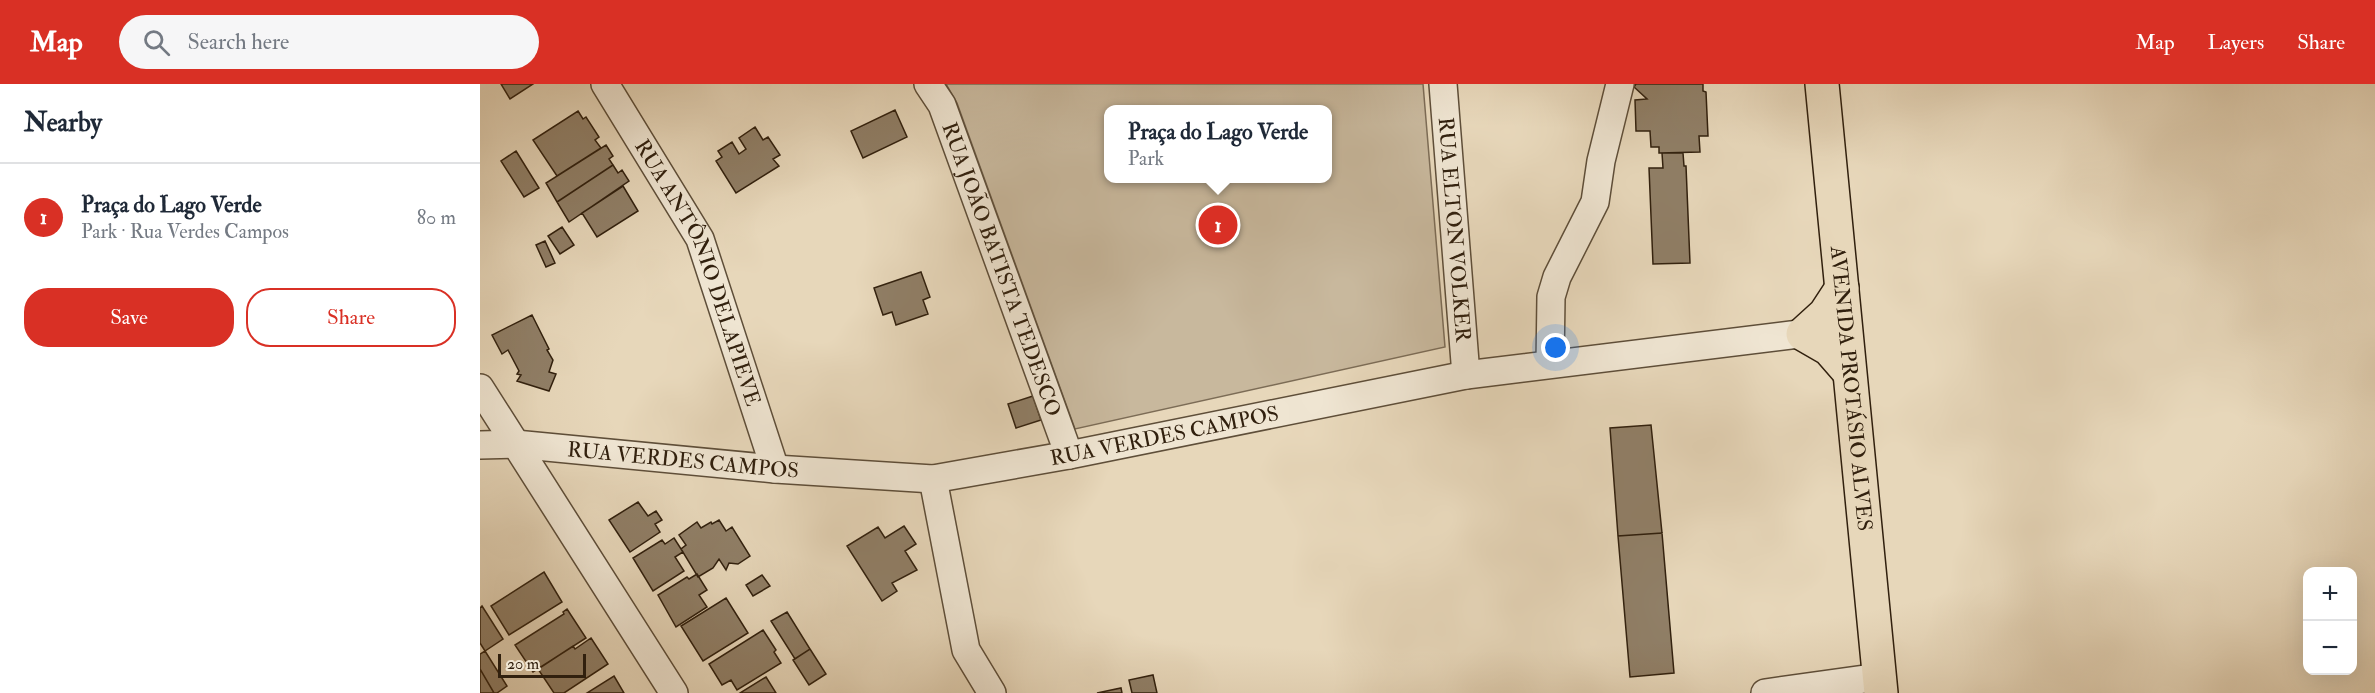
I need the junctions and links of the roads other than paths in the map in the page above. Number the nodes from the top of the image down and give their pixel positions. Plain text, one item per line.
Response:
1 (605, 84) edge
2 (928, 84) edge
3 (1443, 84) edge
4 (1620, 84) edge
5 (1822, 84) edge
6 (1842, 288) junction
7 (1845, 328) junction
8 (1803, 334) junction
9 (1550, 364) junction
10 (1850, 372) junction
11 (1466, 375) junction
12 (480, 388) edge
13 (515, 444) junction
14 (480, 446) edge
15 (1069, 455) junction
16 (775, 469) junction
17 (933, 478) junction
18 (1880, 685) edge
19 (674, 693) edge
20 (992, 693) edge
21 (1765, 693) edge

1 - 16 street, RUA ANTÔNIO DELAPIEVE
2 - 15 street, RUA JOÃO BATISTA TEDESCO
3 - 11 street, RUA ELTON VOLKER
4 - 9 street
5 - 6 main road, AVENIDA PROTÁSIO ALVES
6 - 7 main road, AVENIDA PROTÁSIO ALVES
6 - 8 main road
7 - 8 street, RUA VERDES CAMPOS
7 - 10 main road, AVENIDA PROTÁSIO ALVES
8 - 9 street, RUA VERDES CAMPOS
8 - 10 main road
9 - 11 street, RUA VERDES CAMPOS
10 - 18 main road, AVENIDA PROTÁSIO ALVES
11 - 15 street, RUA VERDES CAMPOS
12 - 13 street
13 - 14 street, RUA VERDES CAMPOS
13 - 16 street, RUA VERDES CAMPOS
13 - 19 street
15 - 17 street, RUA VERDES CAMPOS
16 - 17 street, RUA VERDES CAMPOS
17 - 20 street
18 - 21 street

